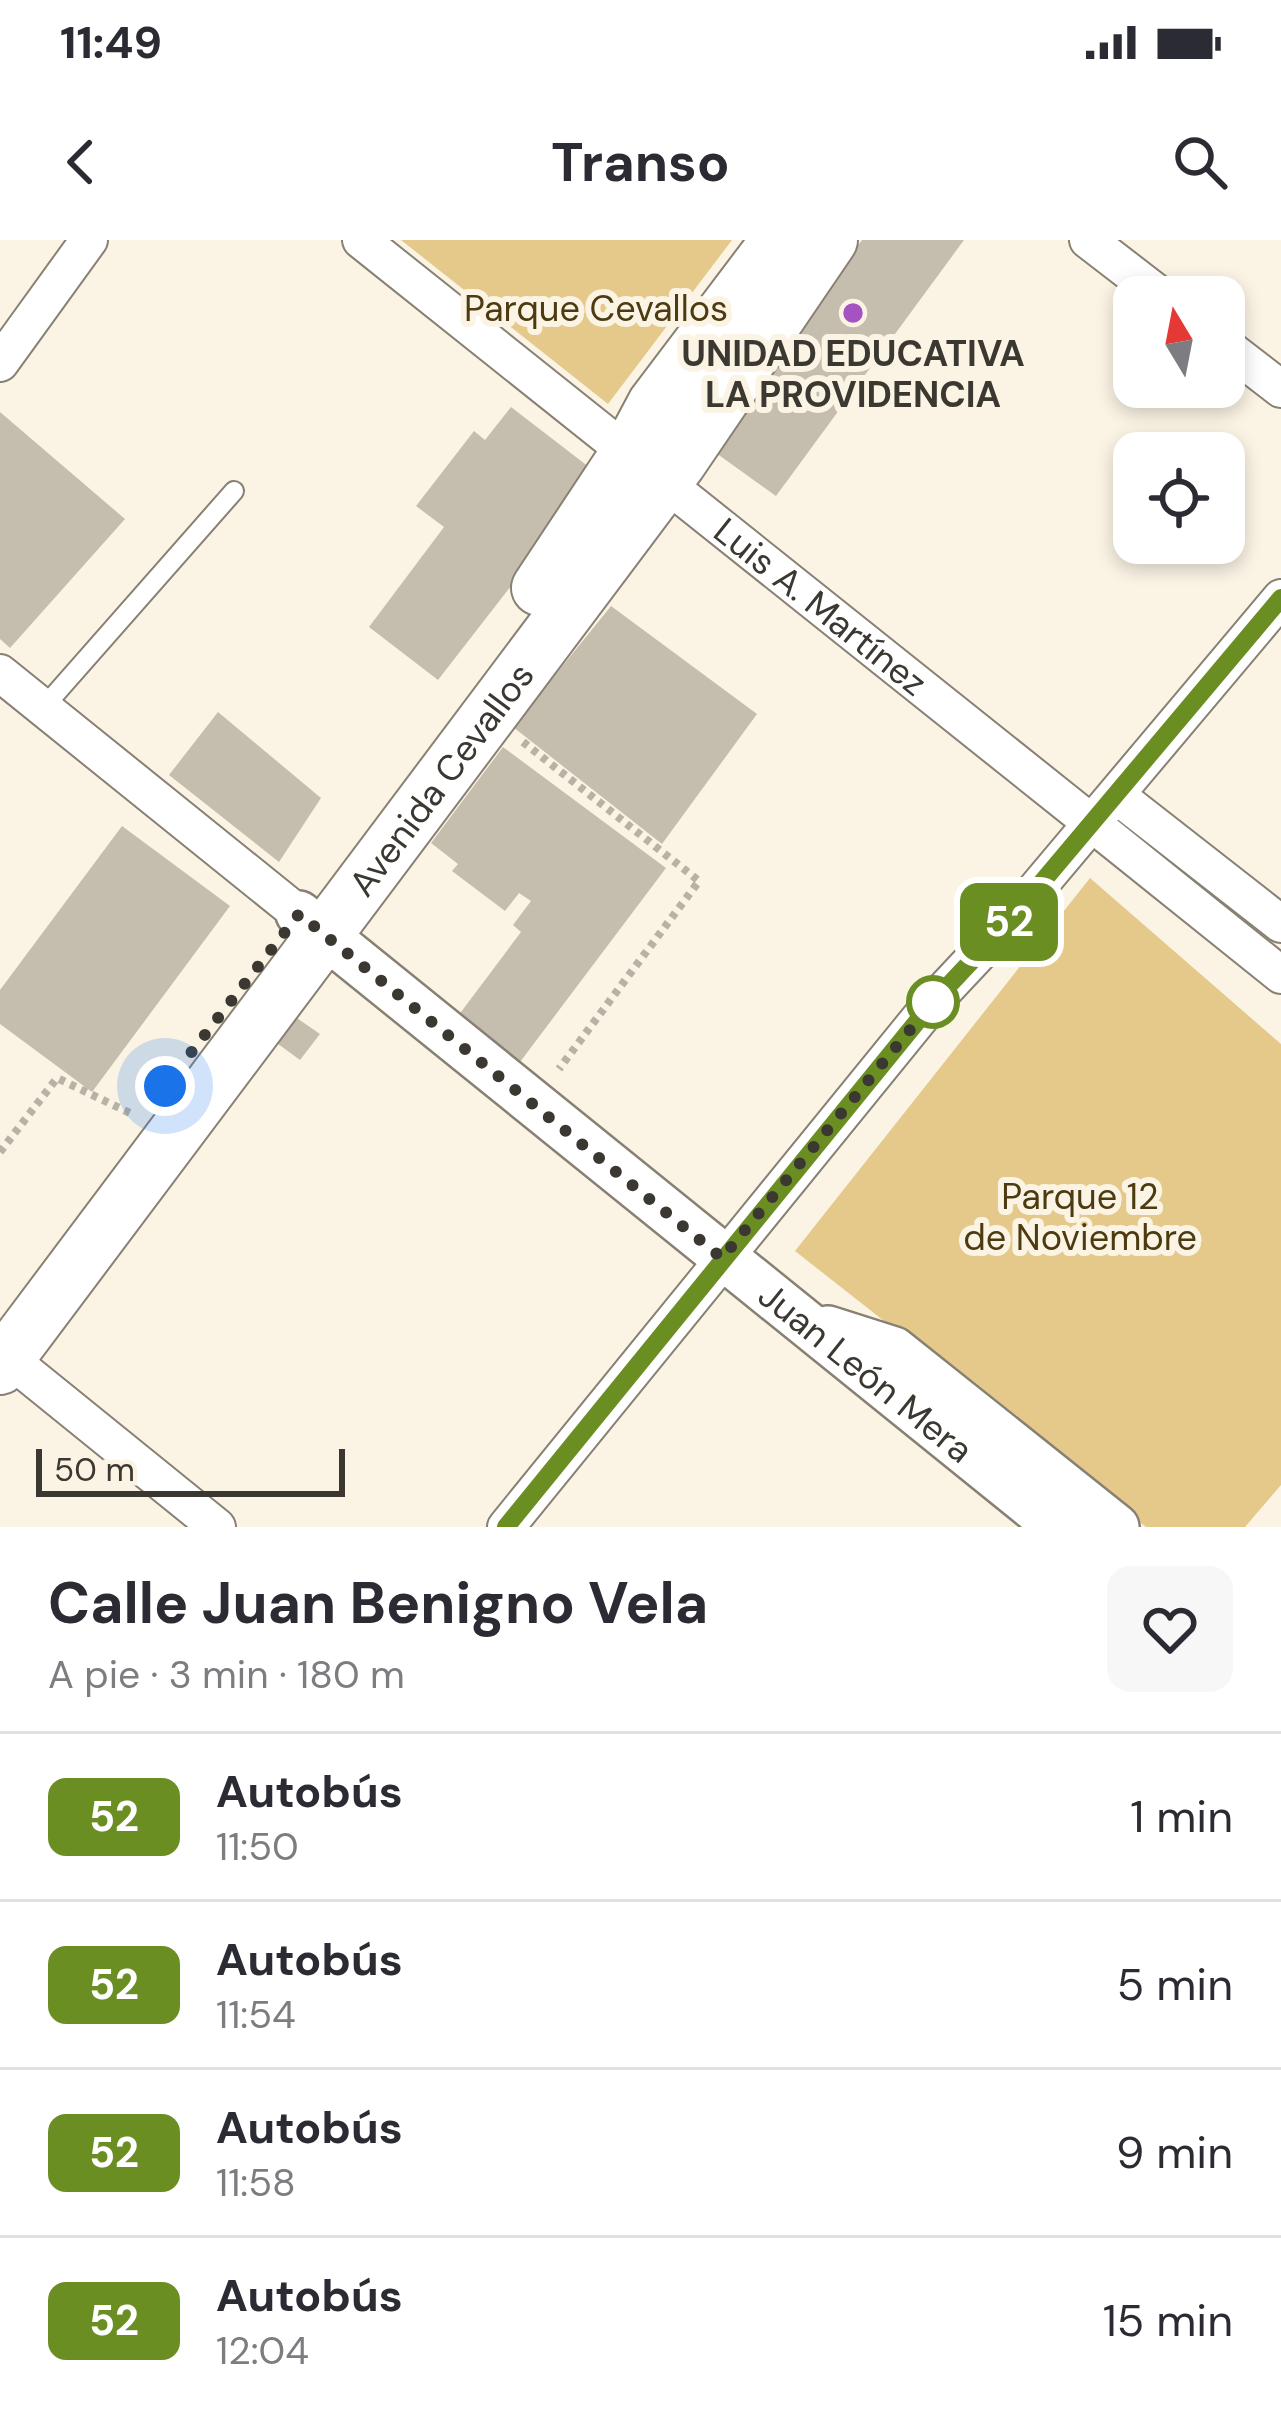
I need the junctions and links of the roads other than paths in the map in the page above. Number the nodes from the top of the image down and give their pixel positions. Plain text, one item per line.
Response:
1 (89, 240) edge
2 (361, 240) edge
3 (779, 240) edge
4 (830, 240) edge
5 (1088, 240) edge
6 (1135, 276) edge
7 (1245, 361) edge
8 (0, 363) edge
9 (1281, 389) edge
10 (647, 464) junction
11 (234, 491) dead end
12 (1281, 598) edge
13 (0, 673) edge
14 (43, 709) junction
15 (1117, 795) junction
16 (1091, 825) junction
17 (311, 924) junction
18 (1281, 924) edge
19 (1281, 976) edge
20 (722, 1258) junction
21 (802, 1322) junction
22 (2, 1346) edge
23 (217, 1527) edge
24 (506, 1527) edge
25 (1058, 1527) edge
26 (1116, 1527) edge

1 - 8 street
2 - 10 street, Luis A. Martínez
3 - 10 main road, Avenida Cevallos
4 - 10 main road, Avenida Cevallos
5 - 6 street
7 - 9 street
10 - 16 street, Luis A. Martínez
10 - 17 main road, Avenida Cevallos
10 - 17 main road, Avenida Cevallos
11 - 14 lane
12 - 15 street
13 - 14 street, Juan León Mera
14 - 17 street, Juan León Mera
15 - 16 street
15 - 18 street
16 - 19 street, Luis A. Martínez
16 - 20 street
17 - 20 street, Juan León Mera
17 - 22 main road, Avenida Cevallos
17 - 22 main road, Avenida Cevallos
20 - 21 street, Juan León Mera
20 - 24 street
21 - 25 street, Juan León Mera
21 - 26 street
22 - 23 street

